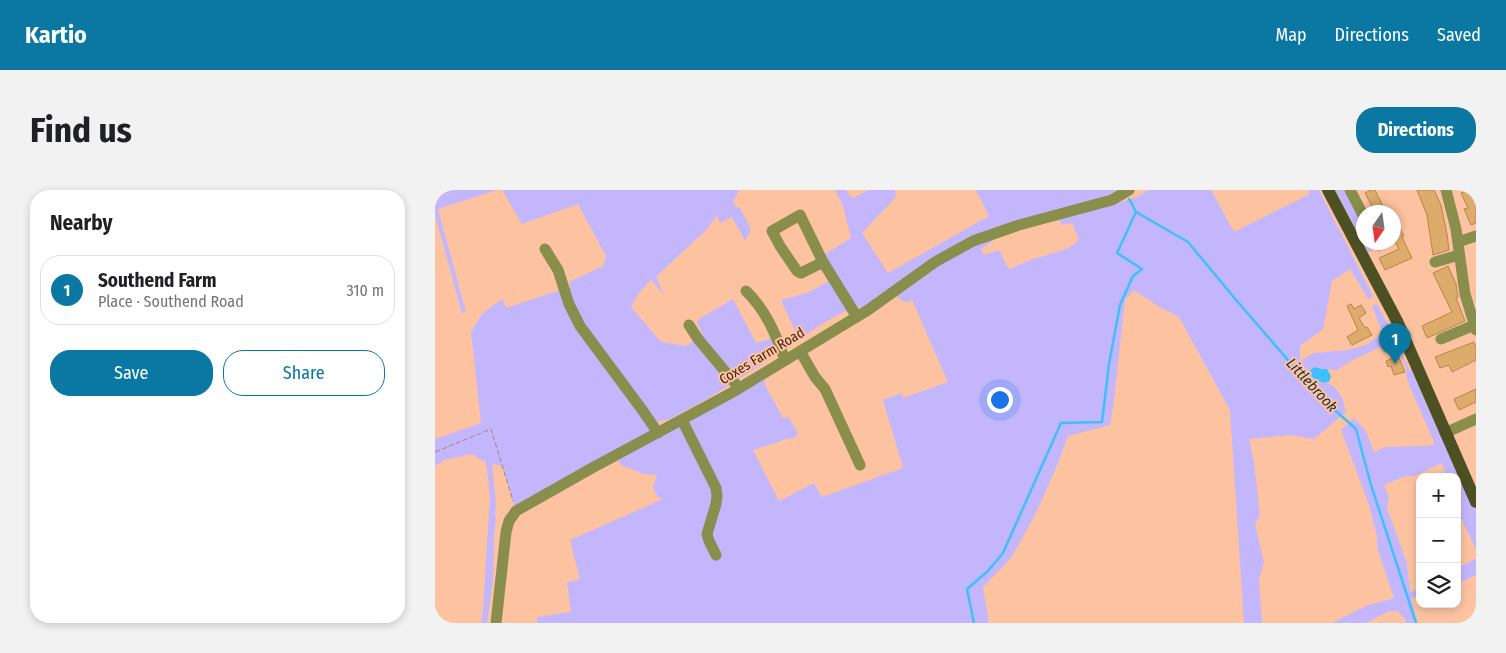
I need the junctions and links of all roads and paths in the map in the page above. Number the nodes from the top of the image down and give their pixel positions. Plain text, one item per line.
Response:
1 (1129, 190) edge
2 (1328, 190) edge
3 (1351, 190) edge
4 (1445, 190) edge
5 (1358, 205) edge
6 (1476, 236) edge
7 (1458, 242) junction
8 (545, 249) dead end
9 (1459, 255) junction
10 (823, 262) junction
11 (1435, 262) dead end
12 (747, 291) dead end
13 (857, 317) junction
14 (689, 325) dead end
15 (1475, 328) edge
16 (1441, 339) dead end
17 (799, 352) junction
18 (785, 360) junction
19 (739, 388) junction
20 (1476, 419) edge
21 (682, 420) junction
22 (1445, 432) junction
23 (658, 433) junction
24 (435, 452) edge
25 (860, 465) dead end
26 (1476, 502) edge
27 (516, 511) junction
28 (716, 555) dead end
29 (496, 623) edge

1 - 13 street, Coxes Farm Road
2 - 22 main road
3 - 5 street
4 - 7 street
6 - 7 street
7 - 9 street
8 - 23 street
9 - 11 street
9 - 15 street
10 - 10 street
10 - 13 street
12 - 18 street
13 - 17 street, Coxes Farm Road
14 - 19 street
15 - 16 street
17 - 18 street, Coxes Farm Road
17 - 25 street
18 - 19 street, Coxes Farm Road
19 - 21 street, Coxes Farm Road
20 - 22 street
21 - 23 street, Coxes Farm Road
21 - 28 street
22 - 26 main road
23 - 27 street, Coxes Farm Road
24 - 27 path
27 - 29 street

